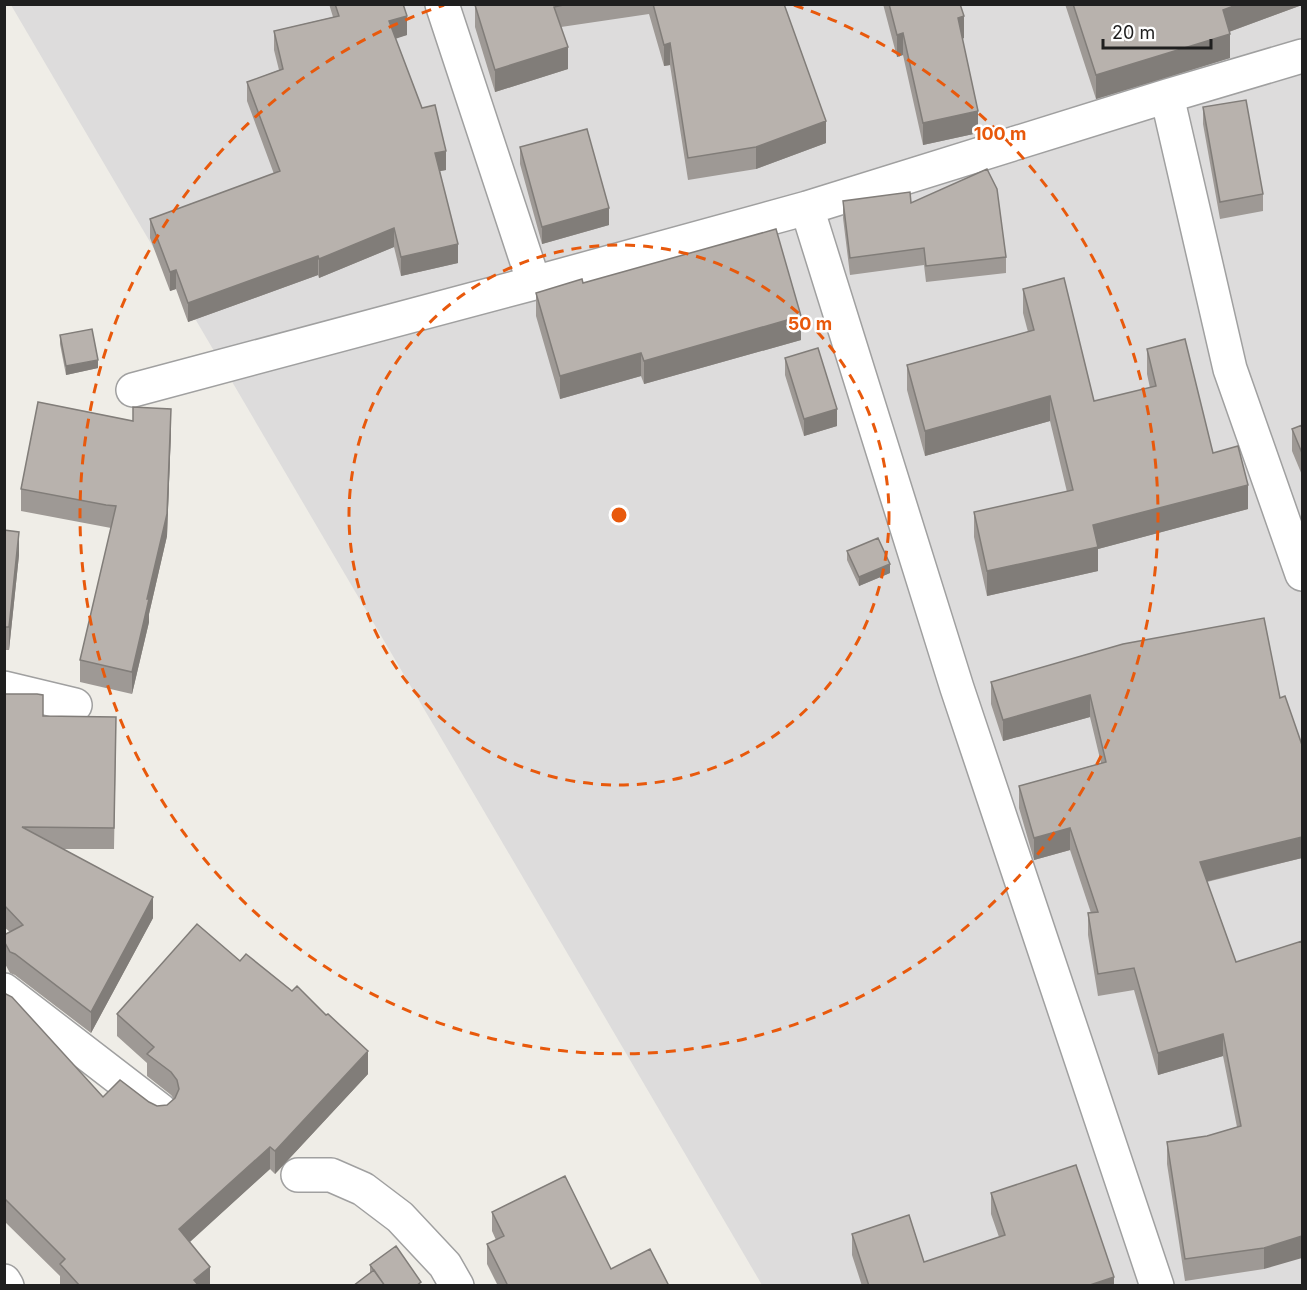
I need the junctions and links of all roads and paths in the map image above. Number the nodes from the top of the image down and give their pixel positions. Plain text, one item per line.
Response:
1 (442, 4) edge
2 (1302, 56) edge
3 (1167, 96) junction
4 (807, 208) junction
5 (534, 284) junction
6 (133, 390) dead end
7 (1302, 574) edge
8 (4, 688) edge
9 (75, 705) dead end
10 (4, 990) edge
11 (160, 1110) edge
12 (298, 1175) dead end
13 (4, 1281) edge
14 (7, 1286) edge
15 (457, 1286) edge
16 (1157, 1286) edge

1 - 5 street
2 - 3 street
3 - 4 street
3 - 7 street
4 - 5 street
4 - 16 street
5 - 6 street
8 - 9 street
10 - 11 street
12 - 15 street
13 - 14 street

